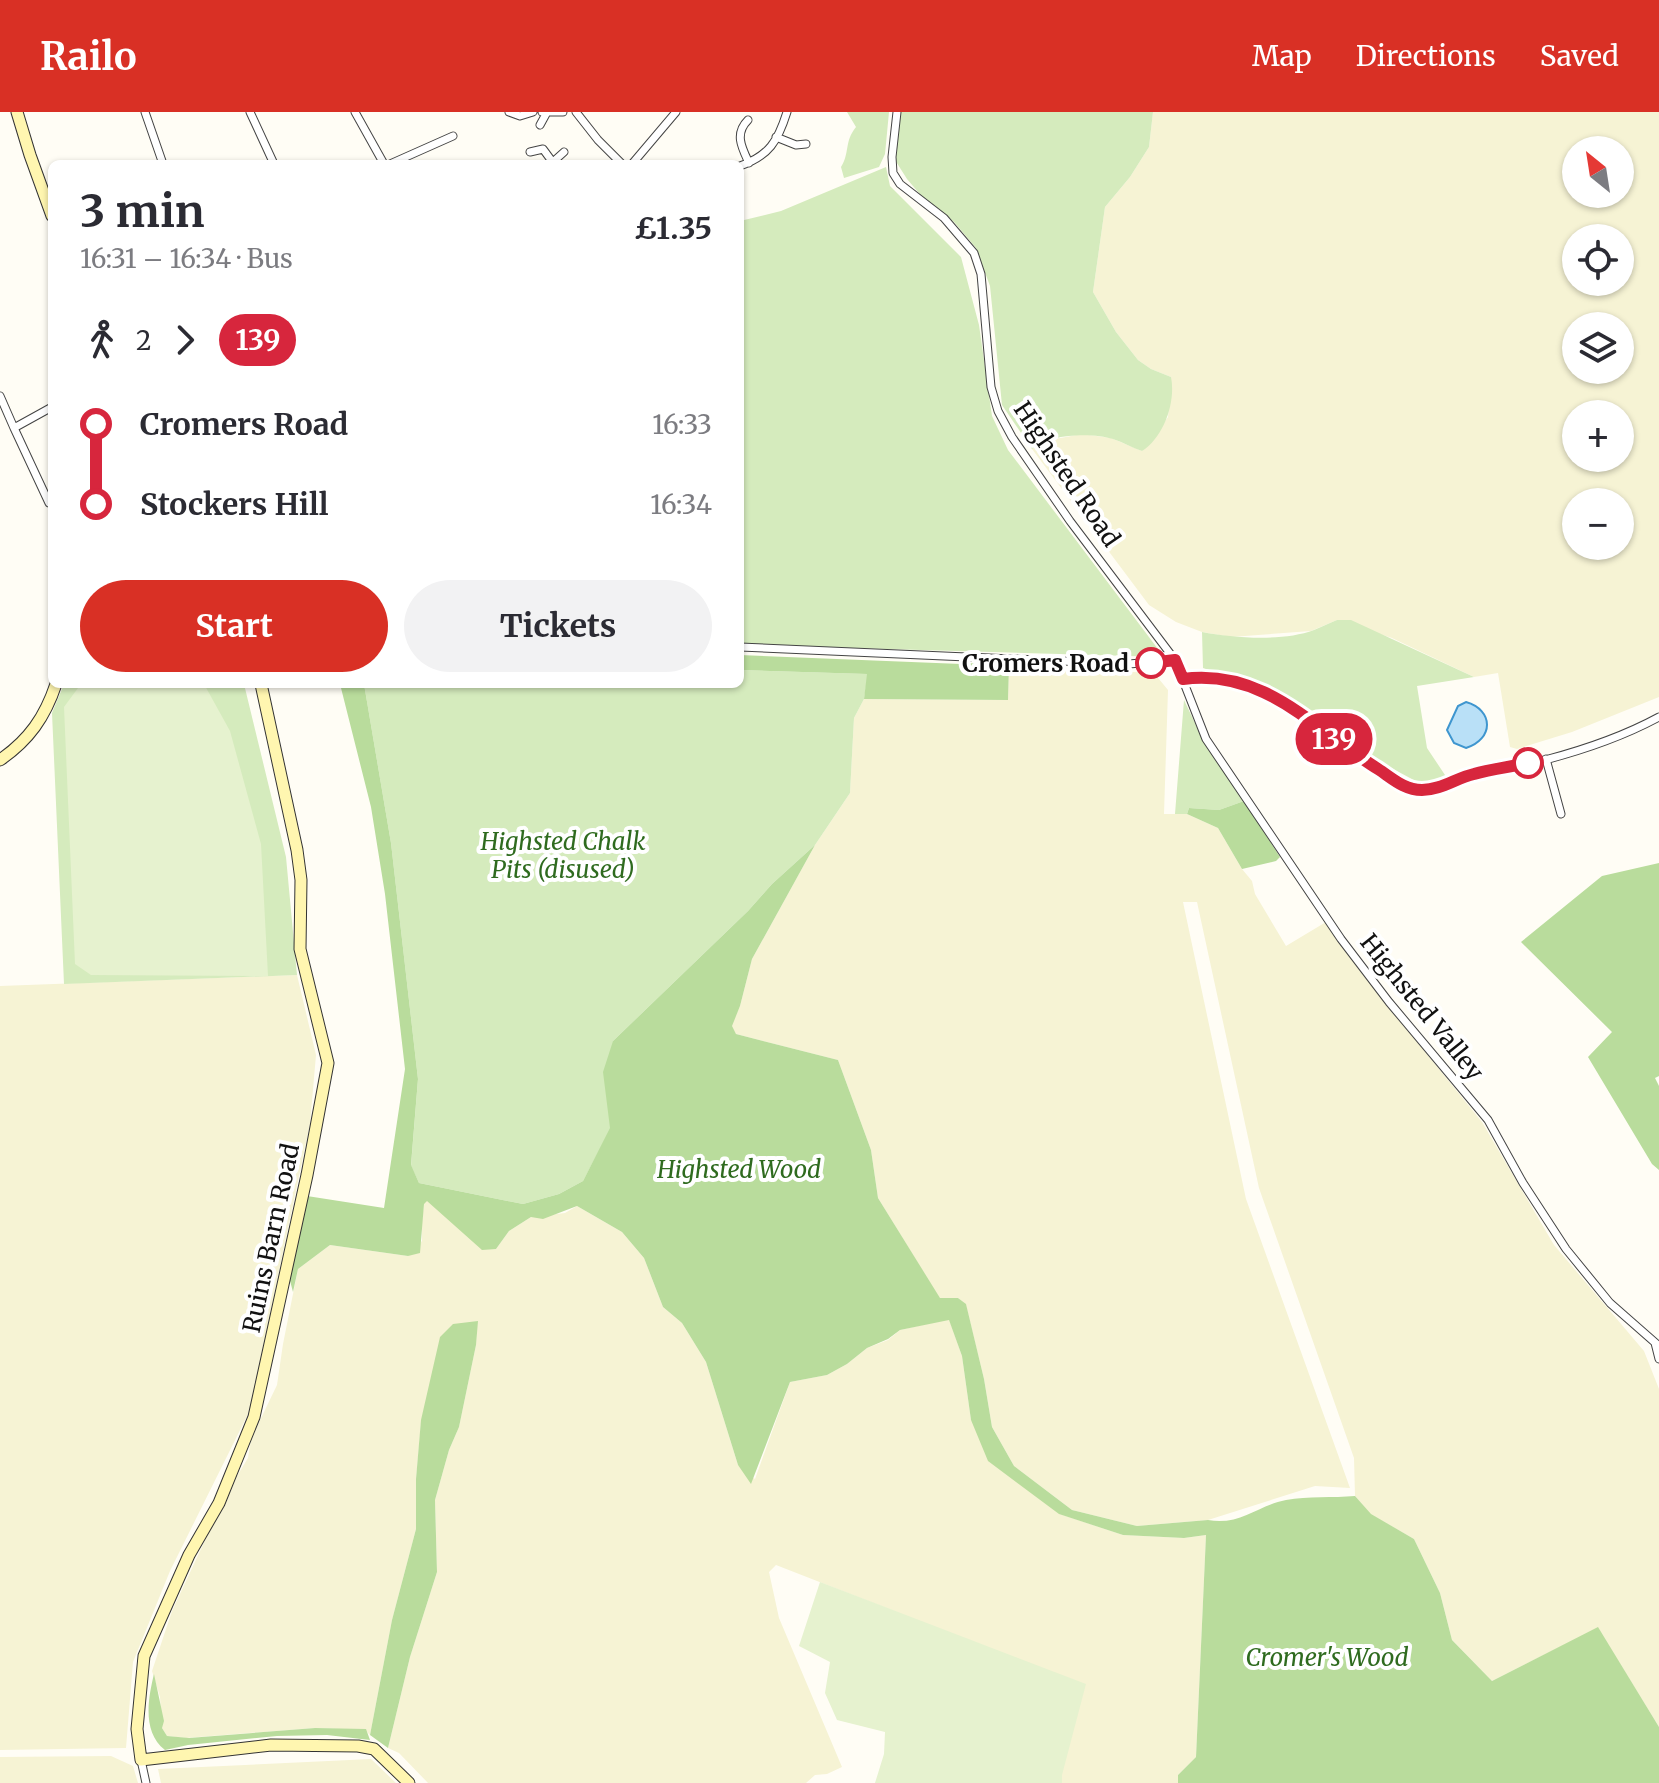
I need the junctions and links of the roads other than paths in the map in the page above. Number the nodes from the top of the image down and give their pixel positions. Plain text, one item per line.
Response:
1 (17, 112) edge
2 (145, 112) edge
3 (250, 112) edge
4 (355, 112) edge
5 (509, 112) edge
6 (533, 112) edge
7 (563, 112) edge
8 (576, 112) edge
9 (676, 112) edge
10 (787, 112) edge
11 (897, 112) edge
12 (544, 113) edge
13 (748, 120) dead end
14 (540, 125) dead end
15 (453, 136) dead end
16 (776, 137) junction
17 (806, 144) dead end
18 (530, 152) dead end
19 (564, 152) dead end
20 (162, 160) edge
21 (272, 160) edge
22 (385, 160) edge
23 (396, 160) edge
24 (552, 160) edge
25 (557, 160) edge
26 (618, 160) edge
27 (635, 160) edge
28 (749, 163) junction
29 (744, 165) edge
30 (48, 205) edge
31 (0, 396) edge
32 (48, 409) edge
33 (14, 428) junction
34 (48, 501) edge
35 (744, 647) edge
36 (1175, 660) junction
37 (1183, 679) junction
38 (54, 688) edge
39 (262, 688) edge
40 (1659, 717) edge
41 (1546, 759) junction
42 (0, 760) edge
43 (1561, 814) dead end
44 (1657, 1344) edge
45 (1659, 1359) edge
46 (141, 1760) junction
47 (146, 1783) edge
48 (409, 1783) edge

1 - 30 street
2 - 20 street
3 - 21 street
4 - 22 street
5 - 6 street
7 - 12 street
8 - 26 street
9 - 27 street
10 - 16 street
11 - 36 street, Highsted Road
12 - 14 street
13 - 28 street
15 - 23 street
16 - 17 street
16 - 28 street
18 - 24 street
19 - 25 street
28 - 29 street
31 - 33 street
32 - 33 street
33 - 34 street
35 - 36 street
36 - 37 street, Highsted Road
37 - 41 street
37 - 44 street, Highsted Valley
38 - 42 street
39 - 46 street, Ruins Barn Road
40 - 41 street
41 - 43 street
44 - 45 street
46 - 47 street, Ruins Barn Road
46 - 48 street

